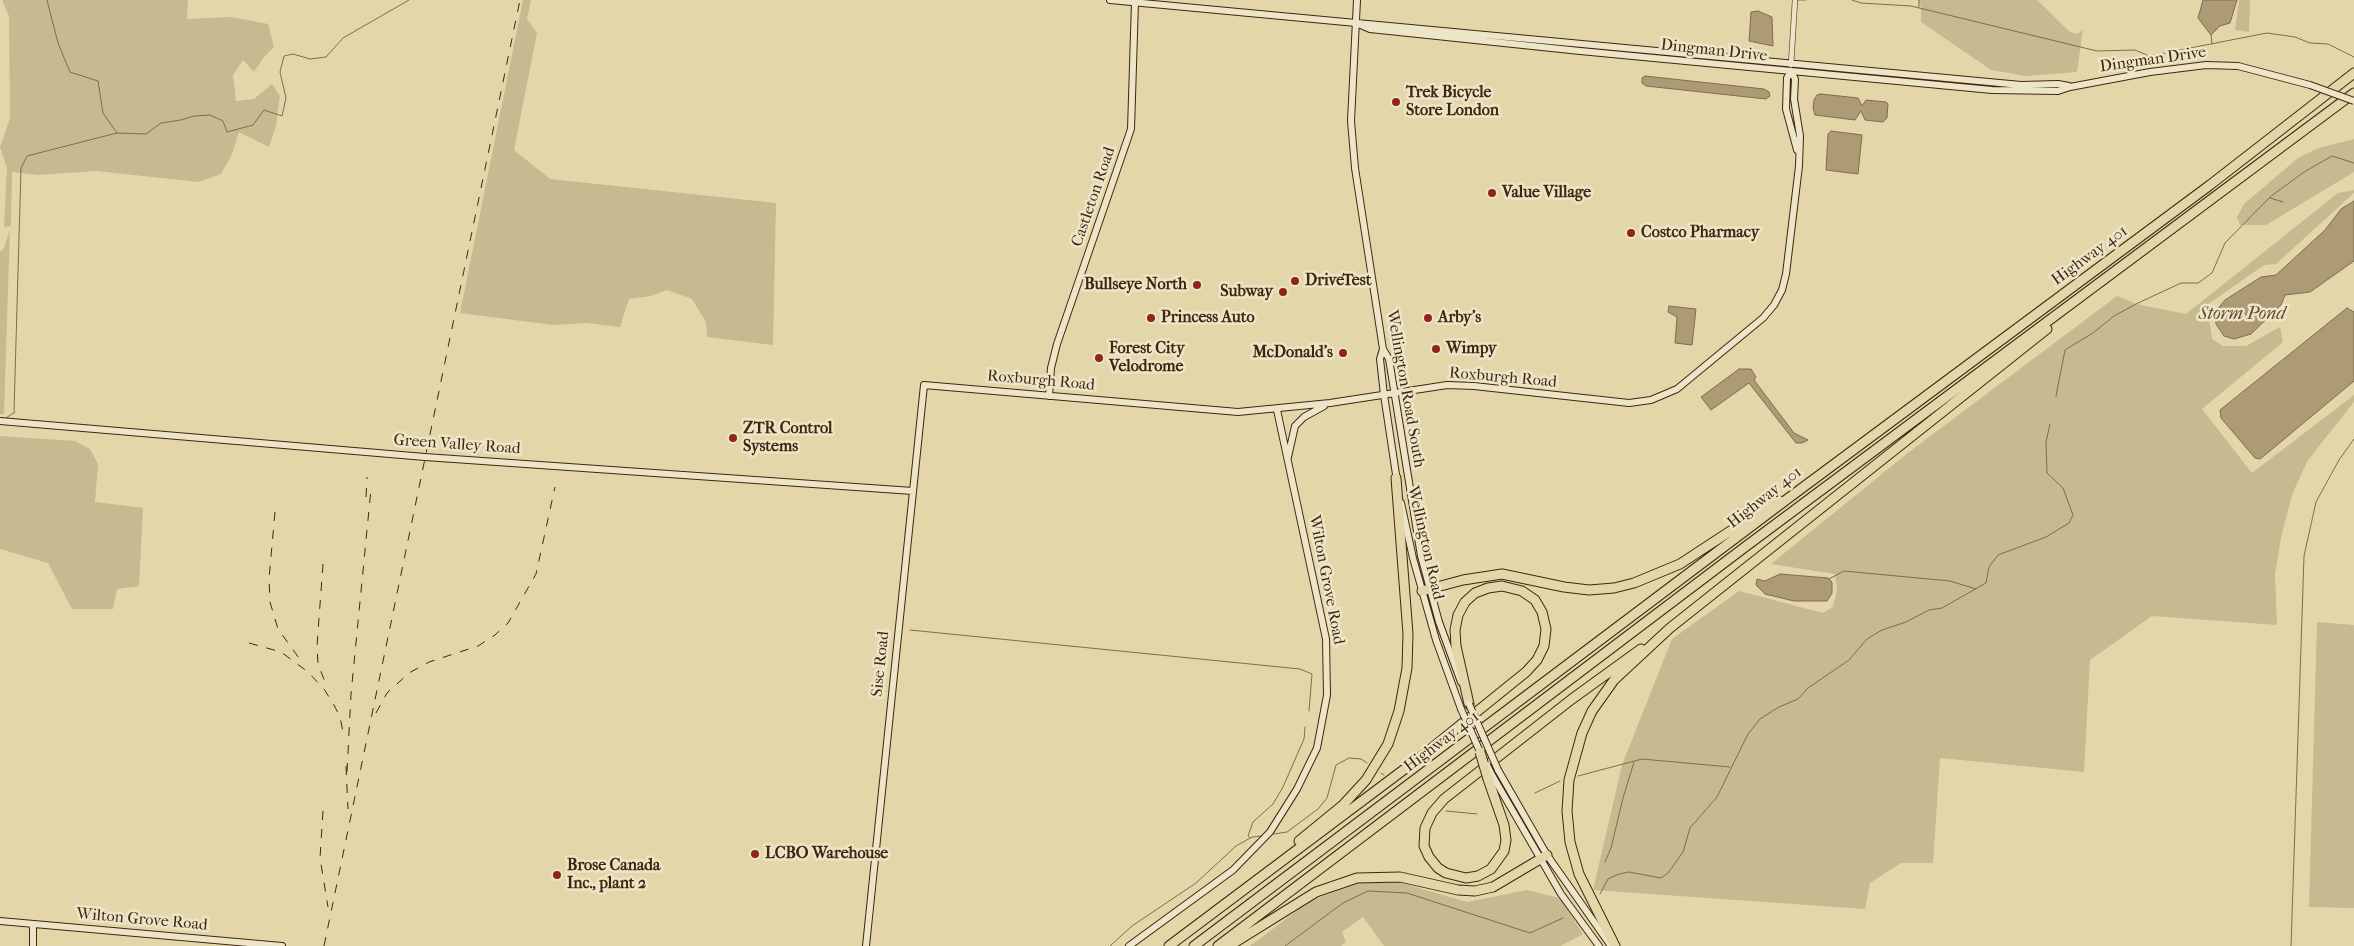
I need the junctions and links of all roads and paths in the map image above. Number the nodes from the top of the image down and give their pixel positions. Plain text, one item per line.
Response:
1 (1110, 0) edge
2 (1357, 0) edge
3 (1135, 2) junction
4 (1795, 3) edge
5 (1356, 23) junction
6 (1791, 63) junction
7 (1791, 71) junction
8 (2354, 73) edge
9 (2070, 87) junction
10 (2354, 93) edge
11 (2354, 101) edge
12 (2054, 318) junction
13 (1383, 349) junction
14 (924, 385) joint
15 (1394, 393) junction
16 (1384, 395) junction
17 (1049, 396) junction
18 (1330, 403) junction
19 (1277, 410) junction
20 (0, 421) edge
21 (1287, 461) junction
22 (1396, 478) junction
23 (913, 491) junction
24 (1790, 497) junction
25 (1425, 590) junction
26 (1670, 628) junction
27 (1465, 707) junction
28 (1480, 752) joint
29 (1490, 777) junction
30 (1543, 857) junction
31 (1261, 876) junction
32 (0, 921) edge
33 (33, 924) junction
34 (33, 946) edge
35 (282, 946) edge
36 (866, 946) edge
37 (1129, 946) edge
38 (1168, 946) edge
39 (1194, 946) edge
40 (1218, 946) edge
41 (1230, 946) edge
42 (1599, 946) edge
43 (1613, 946) edge

1 - 3 main road, Dingman Drive
2 - 5 main road, Wellington Road South
3 - 5 main road, Dingman Drive
3 - 17 main road, Castleton Road
4 - 6 street
5 - 6 main road, Dingman Drive
5 - 7 main road, Dingman Drive
5 - 13 main road, Wellington Road South
6 - 7 street
6 - 9 main road, Dingman Drive
7 - 9 main road, Dingman Drive
7 - 15 main road, Roxburgh Road
8 - 24 highway, Highway 401
9 - 11 main road, Dingman Drive, bridge
10 - 12 highway, Highway 401
12 - 26 highway
12 - 40 highway, Highway 401
13 - 15 main road, Wellington Road South
13 - 16 main road, Wellington Road
14 - 17 main road, Roxburgh Road
14 - 23 main road, Sise Road
15 - 16 main road, Roxburgh Road
15 - 25 main road, Wellington Road South
16 - 18 main road, Roxburgh Road
16 - 22 main road, Wellington Road
17 - 19 main road, Roxburgh Road
18 - 19 main road, Roxburgh Road
18 - 21 main road
19 - 21 main road, Wilton Grove Road
20 - 23 main road, Green Valley Road
21 - 37 main road, Wilton Grove Road
22 - 25 main road, Wellington Road
22 - 31 highway
23 - 36 main road, Sise Road
24 - 25 highway
24 - 39 highway, Highway 401
25 - 27 main road, Wellington Road South
26 - 29 highway
26 - 43 highway
27 - 28 main road, Wellington Road South, bridge
27 - 30 main road, Wellington Road South, bridge
27 - 31 highway
28 - 29 highway, bridge
29 - 30 main road
30 - 41 highway
30 - 42 main road
30 - 43 main road
31 - 38 highway
32 - 33 main road, Wilton Grove Road
33 - 34 main road
33 - 35 main road, Wilton Grove Road

